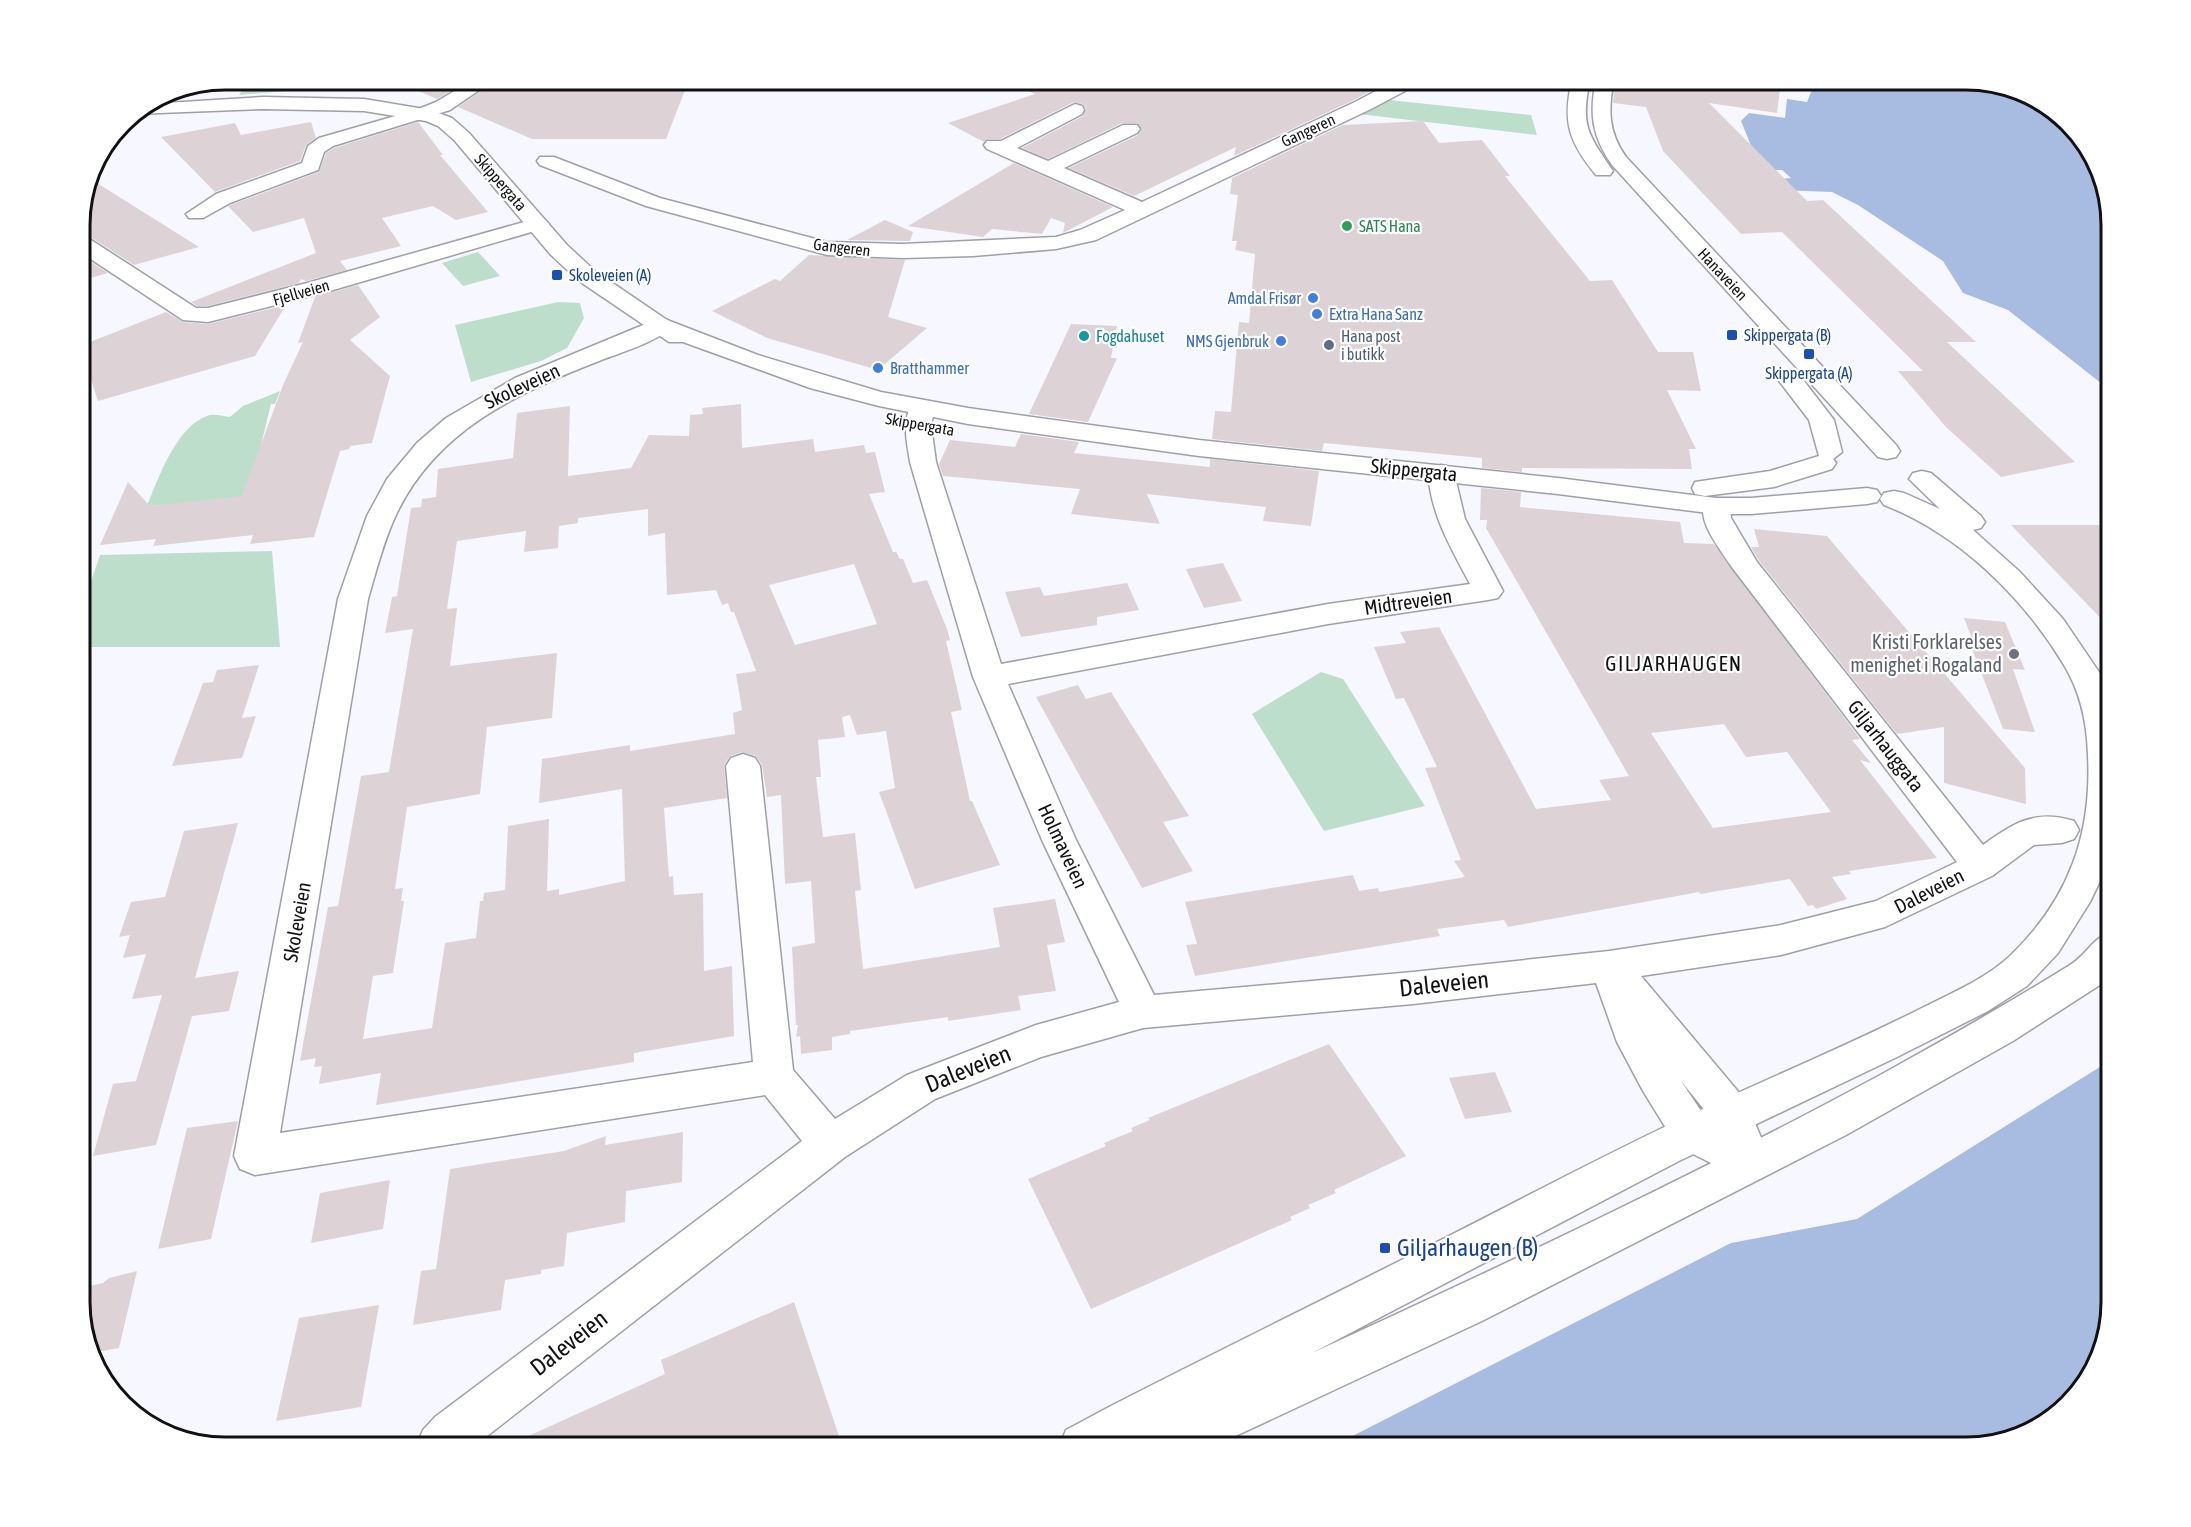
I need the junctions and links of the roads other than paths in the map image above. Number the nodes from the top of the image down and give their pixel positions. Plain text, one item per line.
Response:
1 (468, 90) edge
2 (1393, 90) edge
3 (1579, 90) edge
4 (1603, 90) edge
5 (155, 109) edge
6 (1075, 110) dead end
7 (423, 114) junction
8 (1130, 129) dead end
9 (547, 160) dead end
10 (1048, 168) junction
11 (1143, 210) junction
12 (195, 214) dead end
13 (538, 224) junction
14 (90, 249) edge
15 (1702, 281) dead end
16 (660, 325) junction
17 (1774, 362) dead end
18 (920, 416) junction
19 (1887, 451) junction
20 (1826, 457) junction
21 (1441, 473) junction
22 (1922, 479) junction
23 (1558, 486) junction
24 (1880, 497) junction
25 (1716, 506) junction
26 (2101, 663) edge
27 (989, 677) junction
28 (2101, 732) edge
29 (743, 766) dead end
30 (2101, 828) edge
31 (2096, 845) edge
32 (1980, 866) junction
33 (2101, 960) edge
34 (1609, 966) junction
35 (1143, 1012) junction
36 (774, 1076) junction
37 (1732, 1114) junction
38 (1692, 1133) junction
39 (830, 1144) junction
40 (1749, 1163) junction
41 (449, 1437) edge
42 (1103, 1437) edge
43 (1184, 1437) edge

1 - 7 street
2 - 11 street, Gangeren
3 - 15 street, Hanaveien
4 - 19 street, Hanaveien
5 - 7 street, Skippergata
6 - 10 street
7 - 12 street
7 - 13 street, Skippergata
8 - 10 street
9 - 11 street, Gangeren
10 - 11 street
13 - 14 street, Fjellveien
13 - 16 street, Skippergata
16 - 18 street, Skippergata
16 - 36 street, Skoleveien
17 - 20 street
18 - 21 street, Skippergata
18 - 27 street, Holmaveien
19 - 20 street, Skippergata
19 - 22 street
20 - 23 street, Skippergata
20 - 24 street
21 - 23 street, Skippergata
21 - 27 street, Midtreveien
22 - 24 street
22 - 26 street
23 - 25 street, Skippergata
24 - 25 street, Skippergata
24 - 28 street
25 - 32 street, Giljarhauggata
27 - 35 street, Holmaveien
29 - 36 street
30 - 31 street
31 - 32 street, Daleveien
31 - 37 street
32 - 34 street, Daleveien
33 - 40 street
34 - 35 street, Daleveien
34 - 37 street
34 - 38 street
35 - 39 street, Daleveien
36 - 39 street
37 - 38 street
37 - 40 street
38 - 40 street
38 - 42 street
39 - 41 street, Daleveien
40 - 43 street

